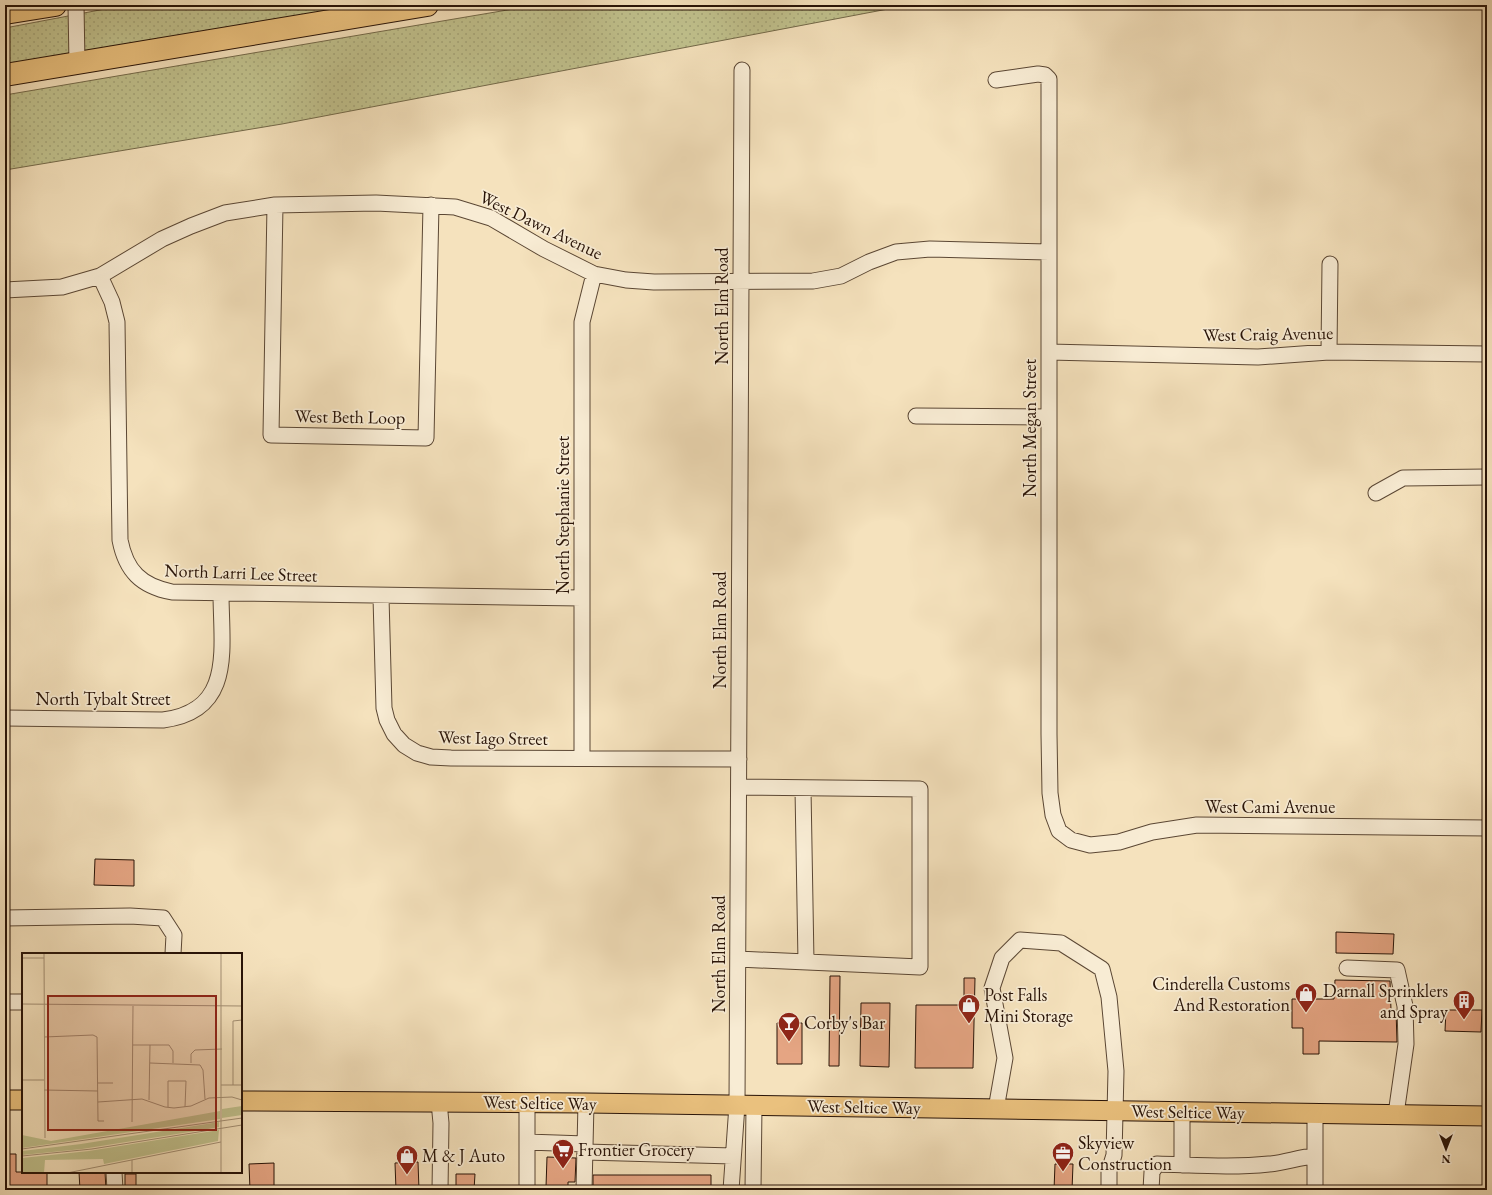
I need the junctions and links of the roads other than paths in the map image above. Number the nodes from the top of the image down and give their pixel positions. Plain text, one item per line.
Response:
1 (55, 5) edge
2 (76, 5) edge
3 (428, 5) edge
4 (5, 13) edge
5 (77, 64) junction
6 (742, 70) dead end
7 (5, 75) edge
8 (996, 80) dead end
9 (274, 205) junction
10 (431, 205) junction
11 (1049, 252) junction
12 (1330, 264) dead end
13 (594, 274) junction
14 (100, 276) junction
15 (741, 282) junction
16 (5, 290) edge
17 (1049, 352) junction
18 (1329, 352) junction
19 (1487, 354) edge
20 (916, 416) dead end
21 (1049, 417) junction
22 (1487, 477) edge
23 (1376, 493) dead end
24 (221, 593) junction
25 (381, 597) junction
26 (582, 598) junction
27 (5, 718) edge
28 (582, 758) junction
29 (739, 760) junction
30 (740, 787) junction
31 (803, 789) junction
32 (1487, 828) edge
33 (1059, 831) joint
34 (5, 918) edge
35 (174, 953) edge
36 (738, 960) junction
37 (806, 962) junction
38 (1347, 968) dead end
39 (5, 1002) edge
40 (22, 1002) edge
41 (5, 1100) edge
42 (22, 1100) edge
43 (242, 1101) edge
44 (439, 1102) junction
45 (527, 1103) junction
46 (586, 1103) junction
47 (746, 1106) junction
48 (996, 1109) junction
49 (1115, 1111) junction
50 (1182, 1112) junction
51 (1315, 1113) junction
52 (1396, 1114) junction
53 (1487, 1116) edge
54 (527, 1142) junction
55 (585, 1148) junction
56 (733, 1156) junction
57 (1315, 1156) junction
58 (1182, 1165) junction
59 (114, 1173) edge
60 (115, 1190) edge
61 (440, 1190) edge
62 (527, 1190) edge
63 (584, 1190) edge
64 (731, 1190) edge
65 (753, 1190) edge
66 (1109, 1190) edge
67 (1151, 1190) edge
68 (1315, 1190) edge

1 - 4 highway
2 - 5 street
3 - 5 highway
5 - 7 highway
6 - 15 street, North Elm Road
8 - 11 street, North Megan Street
9 - 10 street, West Dawn Avenue
9 - 10 street, West Beth Loop
9 - 14 street, West Dawn Avenue
10 - 13 street, West Dawn Avenue
11 - 15 street, West Dawn Avenue
11 - 17 street, North Megan Street
12 - 18 street
13 - 15 street, West Dawn Avenue
13 - 26 street, North Stephanie Street
14 - 16 street, West Dawn Avenue
14 - 24 street, North Larri Lee Street
15 - 29 street, North Elm Road
17 - 18 street, West Craig Avenue
17 - 21 street, North Megan Street
18 - 19 street, West Craig Avenue
20 - 21 street
21 - 33 street, North Megan Street
22 - 23 street
24 - 25 street, North Larri Lee Street
24 - 27 street, North Tybalt Street
25 - 26 street, North Larri Lee Street
25 - 28 street, West Iago Street
26 - 28 street, North Stephanie Street
28 - 29 street, West Iago Street
29 - 30 street, North Elm Road
30 - 31 street
30 - 36 street, North Elm Road
31 - 37 street
31 - 37 street
32 - 33 street, West Cami Avenue
34 - 35 street
36 - 37 street
36 - 47 street, North Elm Road
38 - 52 street
39 - 40 street
41 - 42 main road
43 - 44 main road, West Seltice Way
44 - 45 main road, West Seltice Way
44 - 61 street
45 - 46 main road, West Seltice Way
45 - 54 street
46 - 47 main road, West Seltice Way
46 - 55 street
47 - 48 main road, West Seltice Way
47 - 56 street, North Elm Road
47 - 65 street
48 - 49 main road, West Seltice Way
48 - 49 street
49 - 50 main road, West Seltice Way
49 - 66 street
50 - 51 main road, West Seltice Way
50 - 58 street
51 - 52 main road, West Seltice Way
51 - 57 street
52 - 53 main road, West Seltice Way
54 - 55 street
54 - 62 street
55 - 56 street
55 - 63 street
56 - 64 street, North Elm Road
57 - 58 street
57 - 68 street
58 - 67 street
59 - 60 street

